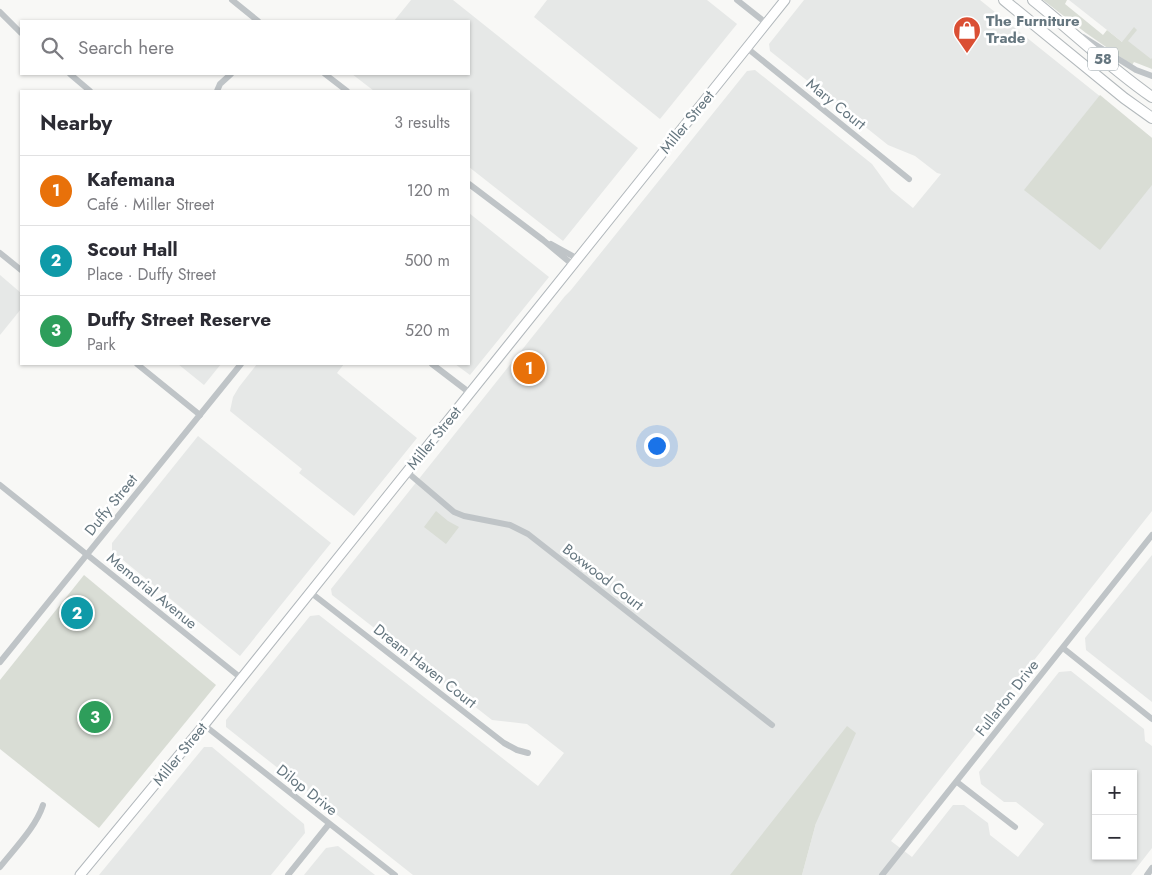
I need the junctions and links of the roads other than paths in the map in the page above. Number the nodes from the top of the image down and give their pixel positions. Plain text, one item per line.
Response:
1 (232, 0) edge
2 (738, 0) edge
3 (785, 0) edge
4 (1004, 0) edge
5 (1033, 0) edge
6 (0, 12) edge
7 (0, 19) edge
8 (257, 20) edge
9 (766, 23) junction
10 (1066, 27) junction
11 (20, 32) edge
12 (20, 32) edge
13 (746, 48) junction
14 (71, 75) edge
15 (229, 75) edge
16 (326, 75) edge
17 (1152, 76) edge
18 (339, 89) edge
19 (89, 90) edge
20 (217, 90) edge
21 (1152, 97) edge
22 (1140, 111) junction
23 (1152, 117) edge
24 (910, 179) dead end
25 (470, 185) edge
26 (0, 253) edge
27 (575, 262) junction
28 (20, 269) edge
29 (138, 365) edge
30 (240, 365) edge
31 (433, 365) edge
32 (470, 393) junction
33 (200, 415) junction
34 (407, 472) junction
35 (0, 485) edge
36 (1152, 535) edge
37 (87, 554) junction
38 (310, 592) junction
39 (1062, 648) junction
40 (0, 662) edge
41 (241, 678) junction
42 (1152, 719) edge
43 (204, 724) junction
44 (772, 725) dead end
45 (528, 753) dead end
46 (956, 782) junction
47 (43, 804) dead end
48 (330, 824) junction
49 (1015, 827) dead end
50 (0, 867) edge
51 (1152, 868) edge
52 (80, 875) edge
53 (288, 875) edge
54 (395, 875) edge
55 (882, 875) edge
56 (1147, 875) edge

1 - 8 street
2 - 9 street
3 - 9 street, Miller Street
4 - 22 main road, 58
5 - 10 main road, 58
6 - 11 street
7 - 12 street
9 - 13 street, Miller Street
10 - 17 street
10 - 21 main road, 58
13 - 24 street, Mary Court
13 - 27 street, Miller Street
14 - 19 street
15 - 20 street
16 - 18 street
21 - 22 main road
22 - 23 main road, 58
25 - 27 street
26 - 28 street
27 - 32 street, Miller Street
29 - 33 street
30 - 33 street, Duffy Street
31 - 32 street
32 - 34 street, Miller Street
33 - 37 street, Duffy Street
34 - 38 street, Miller Street
34 - 44 street, Boxwood Court
35 - 37 street, Memorial Avenue
36 - 39 street, Fullarton Drive
37 - 40 street, Duffy Street
37 - 41 street, Memorial Avenue
38 - 41 street, Miller Street
38 - 45 street, Dream Haven Court
39 - 42 street
39 - 46 street, Fullarton Drive
41 - 43 street, Miller Street
43 - 48 street, Dilop Drive
43 - 52 street, Miller Street
46 - 49 street
46 - 55 street, Fullarton Drive
47 - 50 street
48 - 53 street
48 - 54 street, Dilop Drive
51 - 56 street

